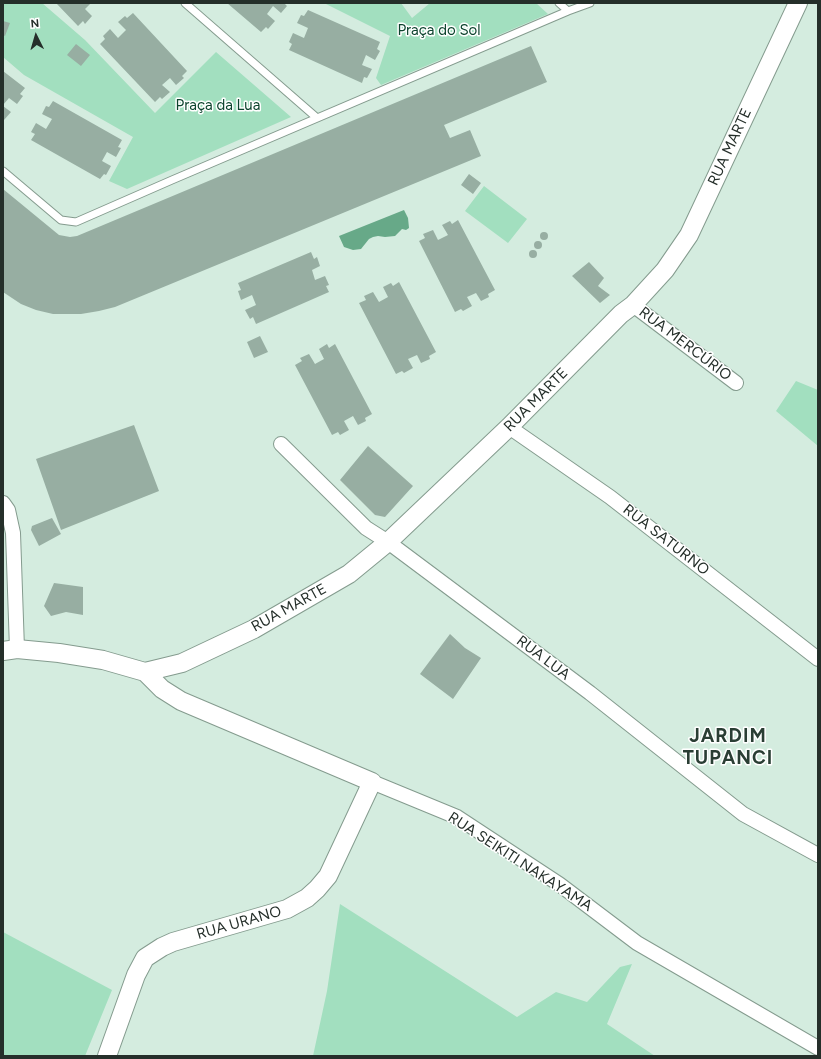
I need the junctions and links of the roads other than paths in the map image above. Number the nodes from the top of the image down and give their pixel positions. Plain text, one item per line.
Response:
1 (185, 3) edge
2 (559, 3) edge
3 (590, 3) edge
4 (798, 3) edge
5 (568, 11) junction
6 (317, 118) junction
7 (3, 171) edge
8 (633, 305) junction
9 (736, 383) dead end
10 (509, 427) junction
11 (281, 444) dead end
12 (3, 503) edge
13 (388, 542) junction
14 (10, 650) edge
15 (818, 659) edge
16 (145, 672) junction
17 (372, 782) junction
18 (818, 855) edge
19 (818, 1048) edge
20 (107, 1056) edge

1 - 6 lane
2 - 5 lane
3 - 5 lane
4 - 8 street, RUA MARTE
5 - 6 lane
6 - 7 lane
8 - 9 street, RUA MERCÚRIO
8 - 10 street, RUA MARTE
10 - 13 street, RUA MARTE
10 - 15 street, RUA SATURNO
11 - 13 street, RUA LUA
12 - 14 street
13 - 16 street, RUA MARTE
13 - 18 street, RUA LUA
14 - 16 street
16 - 17 street, RUA SEIKITI NAKAYAMA
17 - 19 street, RUA SEIKITI NAKAYAMA
17 - 20 street, RUA URANO

